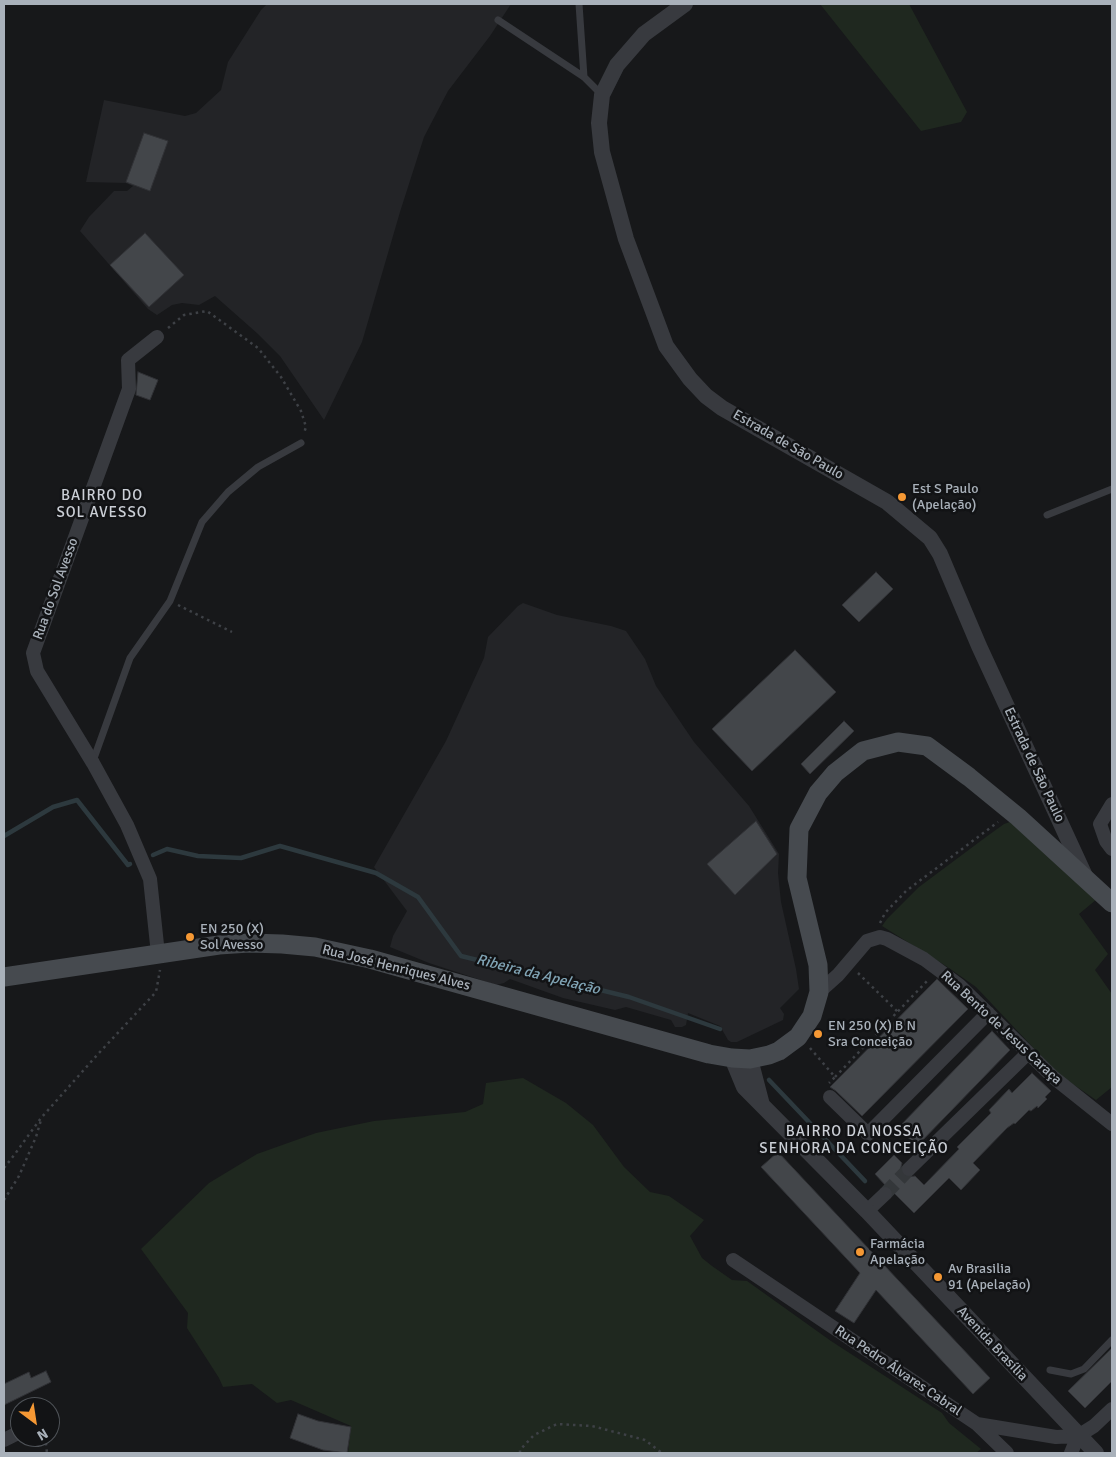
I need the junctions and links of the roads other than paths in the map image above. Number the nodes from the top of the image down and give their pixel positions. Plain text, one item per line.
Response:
1 (579, 4) edge
2 (685, 4) edge
3 (498, 20) dead end
4 (584, 77) junction
5 (602, 95) junction
6 (157, 337) road end
7 (300, 443) road end
8 (1112, 489) edge
9 (1047, 515) dead end
10 (93, 763) junction
11 (1112, 804) edge
12 (1112, 849) edge
13 (1087, 880) junction
14 (1112, 903) edge
15 (158, 954) junction
16 (4, 977) edge
17 (820, 992) junction
18 (988, 1013) junction
19 (1027, 1054) junction
20 (732, 1058) junction
21 (750, 1059) junction
22 (830, 1097) road end
23 (762, 1105) junction
24 (1112, 1124) edge
25 (909, 1169) tunnel mouth
26 (885, 1194) tunnel mouth
27 (867, 1211) junction
28 (733, 1260) dead end
29 (1112, 1340) edge
30 (1050, 1370) dead end
31 (1112, 1409) edge
32 (977, 1424) junction
33 (1078, 1436) junction
34 (1007, 1453) edge
35 (1072, 1453) edge
36 (1096, 1453) edge

1 - 4 lane
2 - 5 street, Estrada de São Paulo
3 - 4 lane
4 - 5 lane
5 - 13 street, Estrada de São Paulo
6 - 10 street, Rua do Sol Avesso
7 - 10 lane
8 - 9 lane
10 - 15 street, Rua do Sol Avesso
11 - 12 street
13 - 14 main road
13 - 17 main road
15 - 16 main road, Rua José Henriques Alves
15 - 20 main road, Rua José Henriques Alves
17 - 18 street, Rua Bento de Jesus Caraça
17 - 21 main road, Rua José Henriques Alves
18 - 19 street, Rua Bento de Jesus Caraça
18 - 22 street
19 - 24 street, Rua Bento de Jesus Caraça
19 - 25 street
20 - 21 main road, Rua José Henriques Alves
20 - 23 street, Avenida Brasília
21 - 23 street
23 - 27 street, Avenida Brasília
26 - 27 street
27 - 33 street, Avenida Brasília
28 - 32 street, Rua Pedro Álvares Cabral
29 - 30 lane
31 - 33 street
32 - 33 street, Rua Pedro Álvares Cabral
32 - 34 street
33 - 35 street
33 - 36 street, Avenida Brasília

